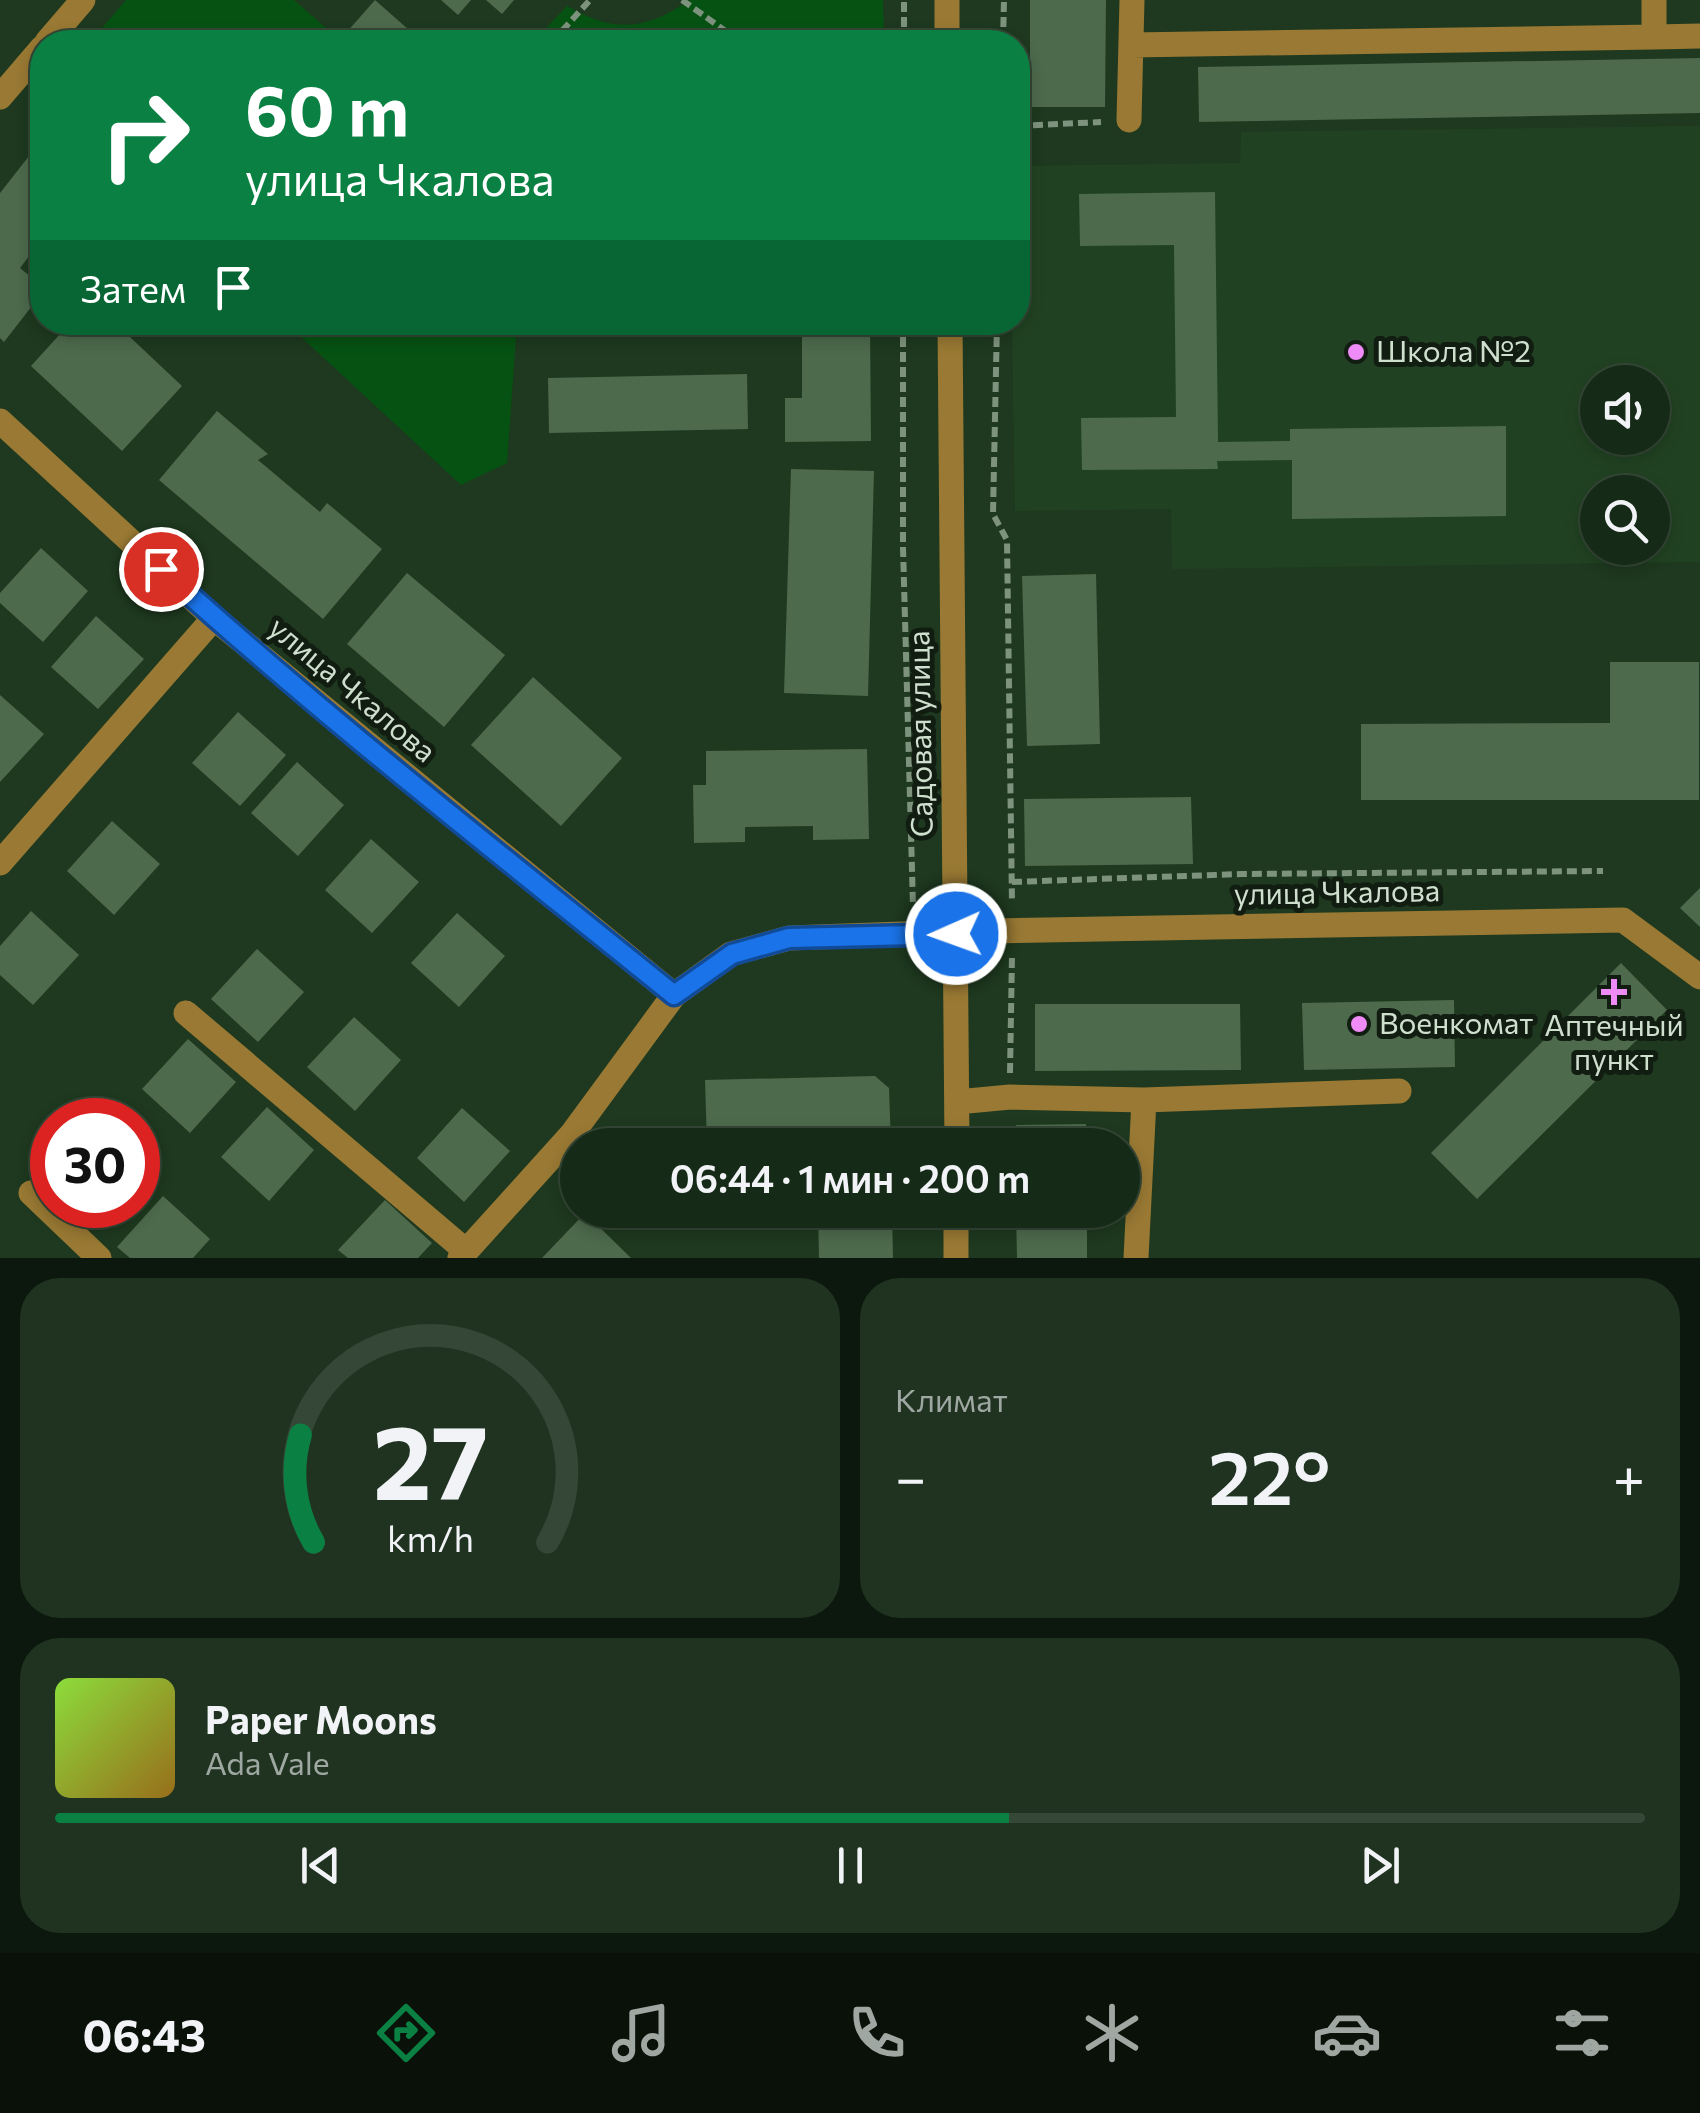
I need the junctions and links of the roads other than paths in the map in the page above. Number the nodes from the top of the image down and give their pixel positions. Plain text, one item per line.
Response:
1 (83, 0) edge
2 (947, 0) edge
3 (1132, 0) edge
4 (1654, 0) edge
5 (58, 30) edge
6 (948, 30) edge
7 (1700, 36) edge
8 (1654, 37) junction
9 (1131, 45) junction
10 (30, 62) edge
11 (0, 97) edge
12 (1129, 120) road end
13 (950, 335) edge
14 (0, 421) edge
15 (214, 618) junction
16 (0, 864) edge
17 (956, 934) junction
18 (1700, 978) edge
19 (674, 995) junction
20 (186, 1013) dead end
21 (1399, 1091) dead end
22 (1144, 1100) junction
23 (957, 1102) junction
24 (957, 1128) edge
25 (67, 1228) edge
26 (956, 1228) edge
27 (463, 1254) edge
28 (99, 1258) edge
29 (956, 1258) edge
30 (1136, 1258) edge

1 - 5 street
2 - 6 street
3 - 9 street
4 - 8 street
7 - 8 street
8 - 9 street
9 - 12 street
10 - 11 street
13 - 17 street, Садовая улица
14 - 15 street, улица Чкалова
15 - 16 street
15 - 19 street, улица Чкалова
17 - 18 street, улица Чкалова
17 - 19 street, улица Чкалова
17 - 23 street, Садовая улица
19 - 27 street, улица Чкалова
20 - 27 street
21 - 22 street
22 - 23 street
22 - 30 street
23 - 24 street, Садовая улица
25 - 28 street
26 - 29 street

